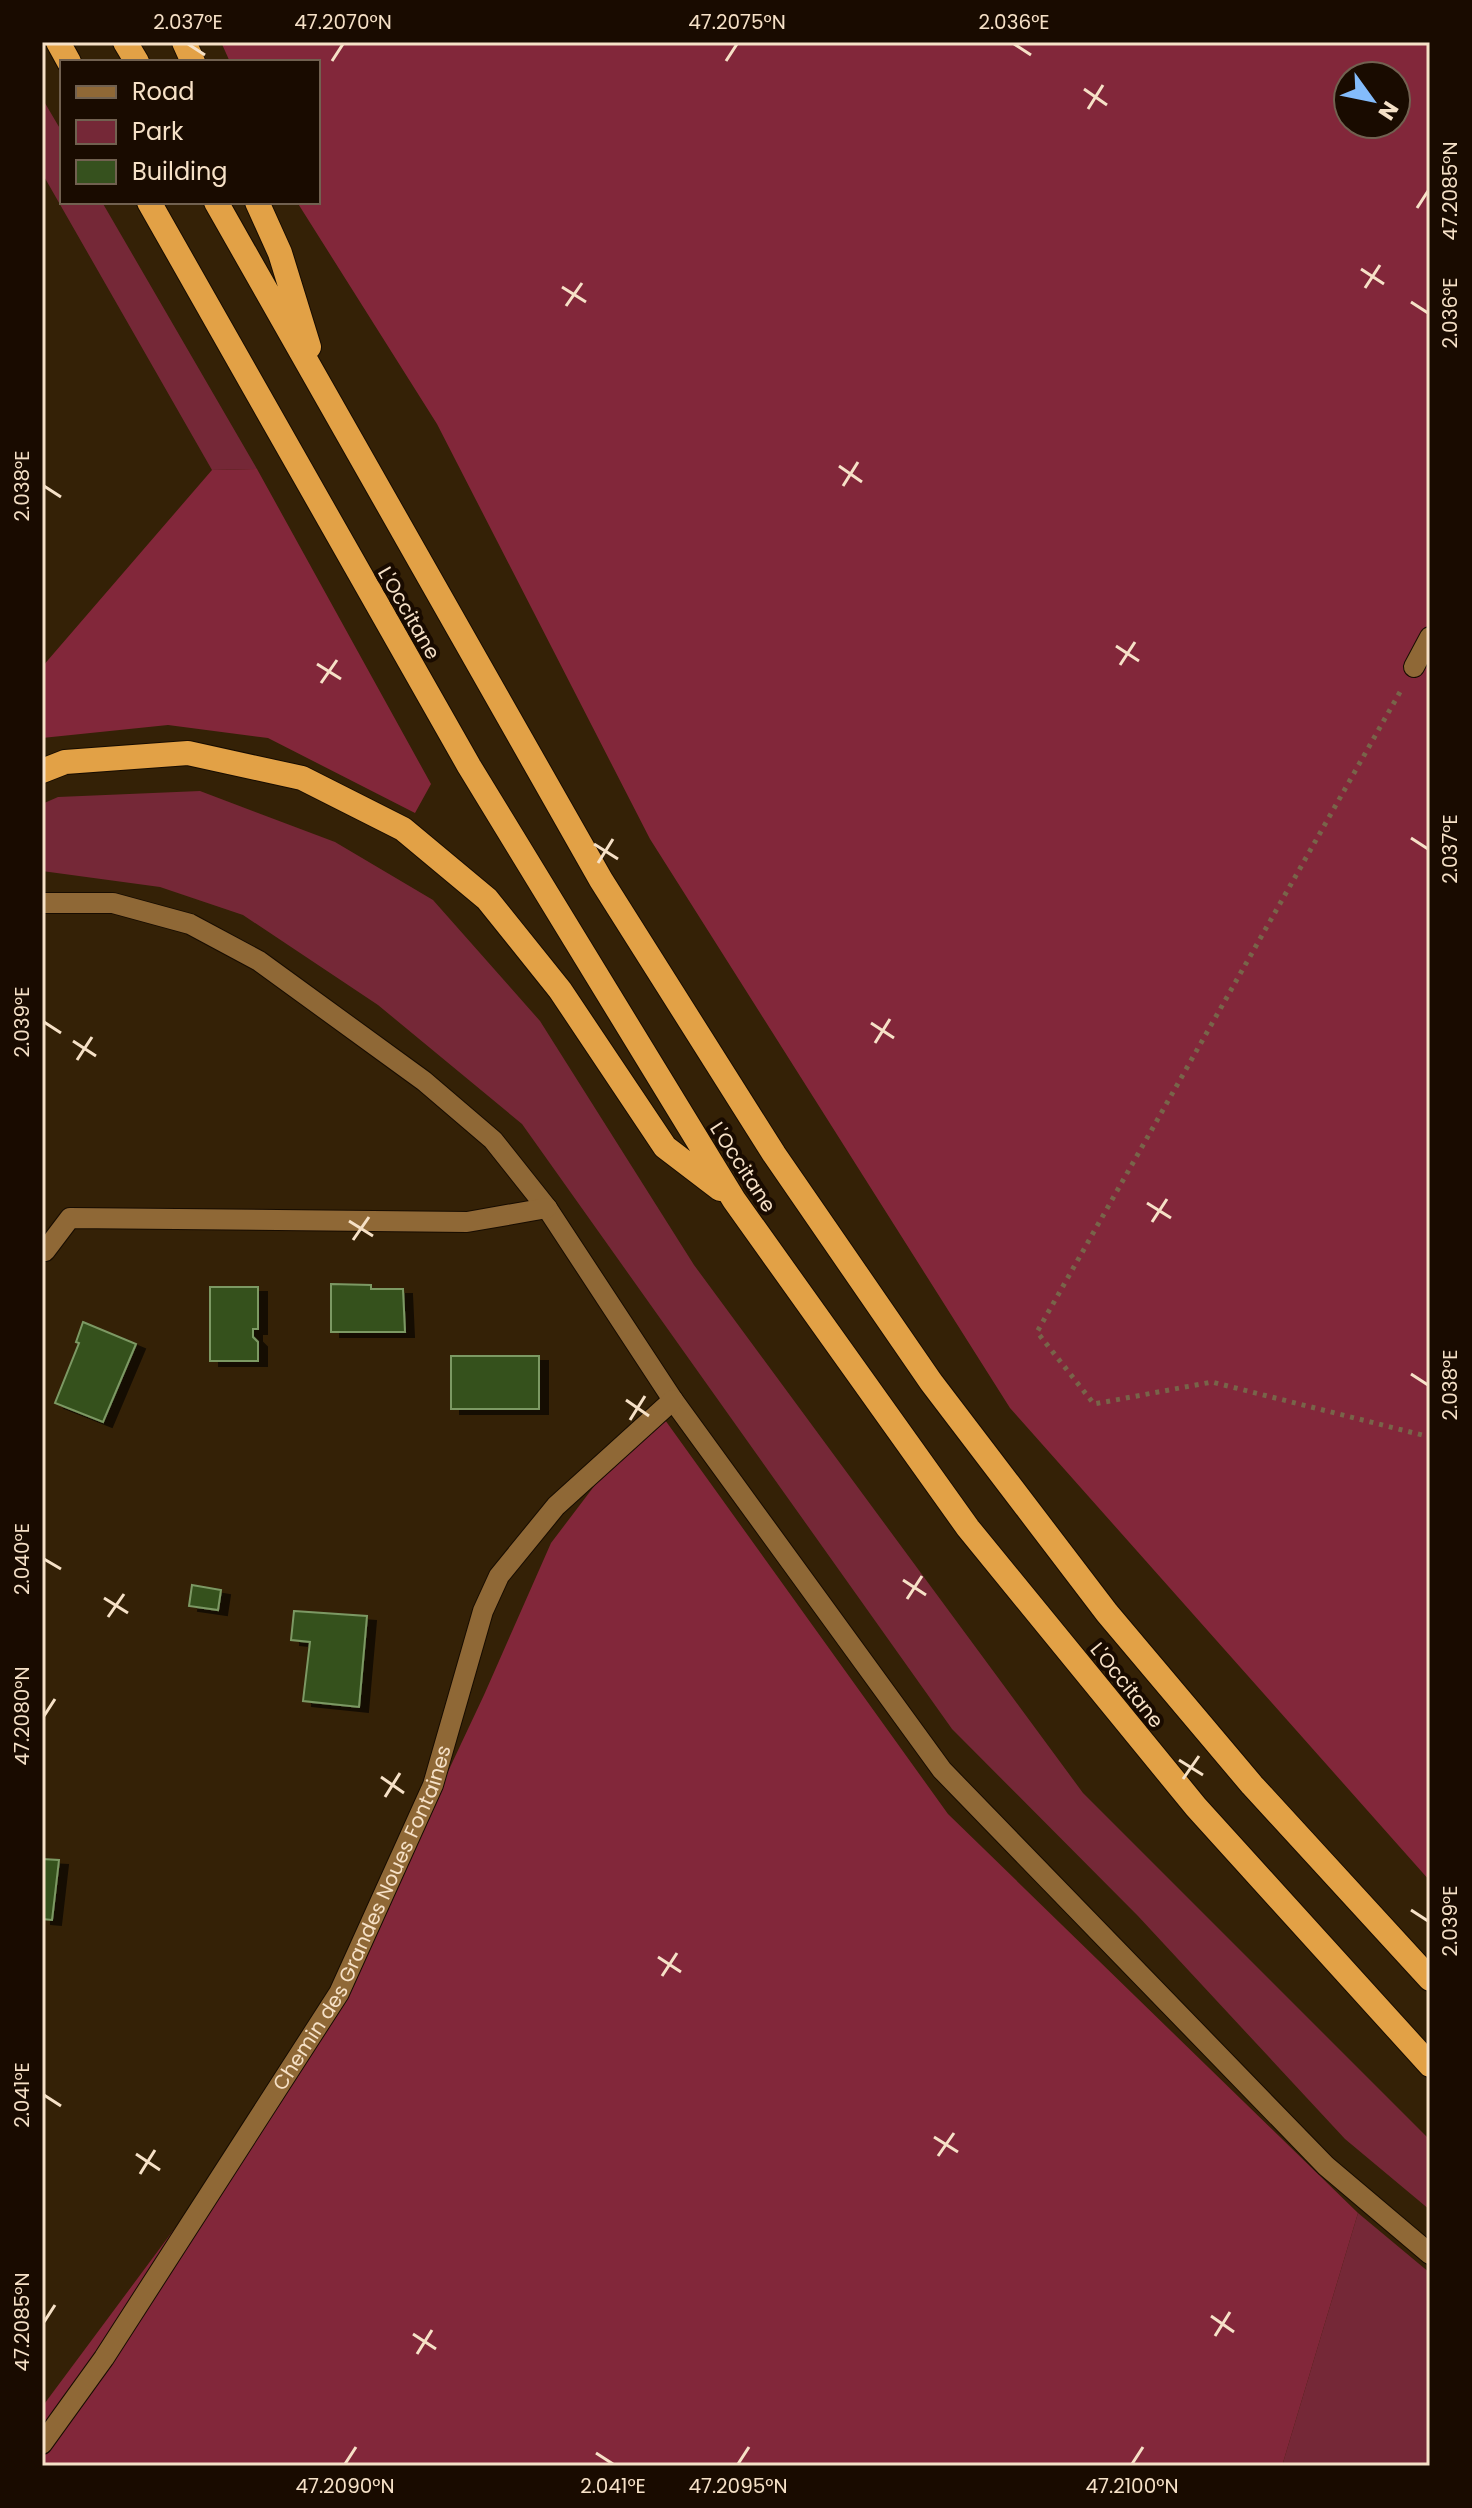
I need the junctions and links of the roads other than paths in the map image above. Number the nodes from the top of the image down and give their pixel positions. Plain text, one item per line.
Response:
1 (58, 42) edge
2 (125, 42) edge
3 (68, 60) edge
4 (136, 60) edge
5 (150, 204) edge
6 (217, 204) edge
7 (258, 204) edge
8 (323, 391) junction
9 (1430, 637) edge
10 (1414, 667) road end
11 (42, 771) edge
12 (42, 903) edge
13 (734, 1200) junction
14 (547, 1208) junction
15 (45, 1251) dead end
16 (673, 1400) junction
17 (1430, 1979) edge
18 (1430, 2065) edge
19 (1430, 2254) edge
20 (42, 2444) edge

1 - 3 highway
2 - 4 highway
5 - 13 highway, L'Occitane
6 - 8 highway, L'Occitane
7 - 8 highway
8 - 17 highway, L'Occitane
9 - 10 street
11 - 13 highway
12 - 14 street
13 - 18 highway, L'Occitane
14 - 15 street
14 - 16 street
16 - 19 street
16 - 20 street, Chemin des Grandes Noues Fontaines

